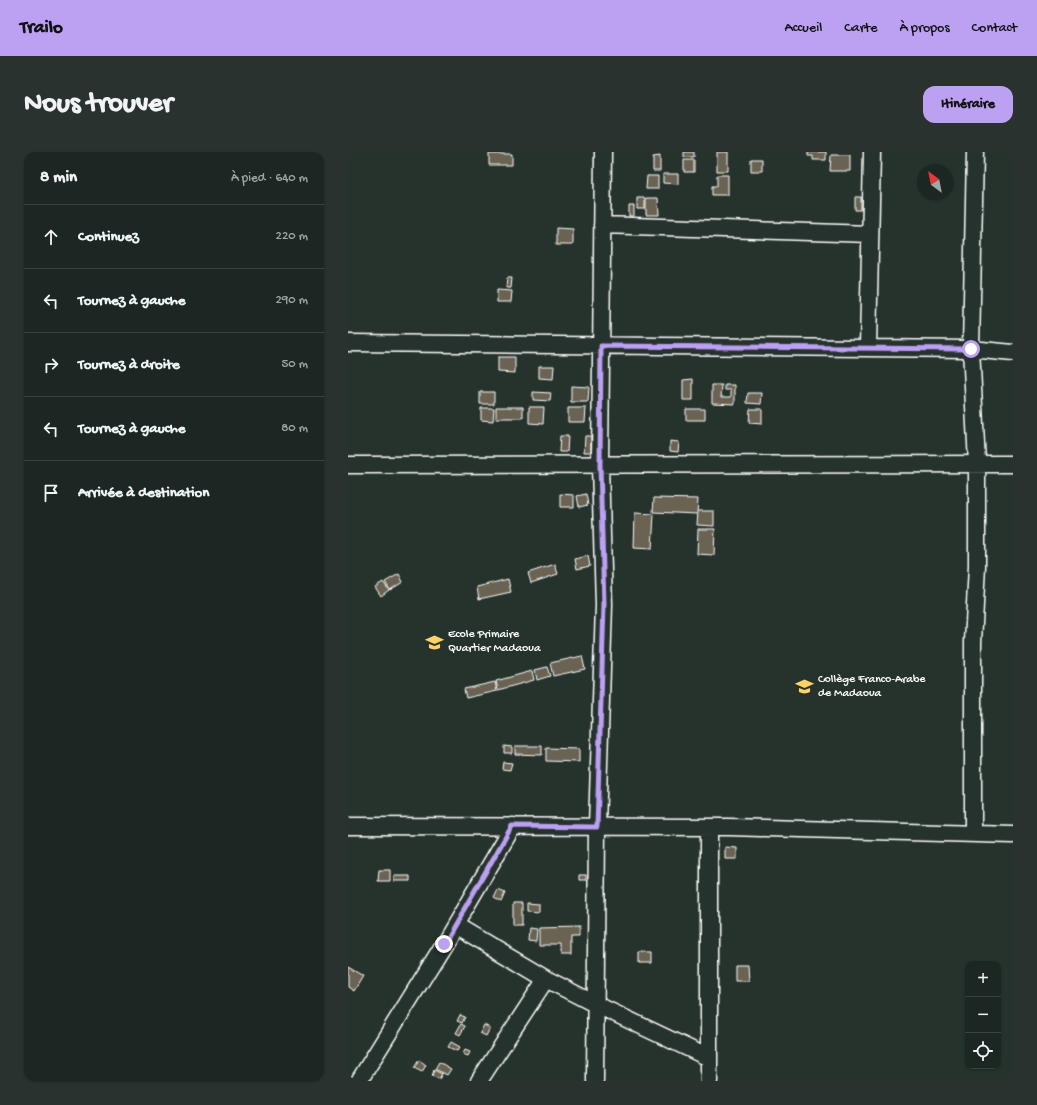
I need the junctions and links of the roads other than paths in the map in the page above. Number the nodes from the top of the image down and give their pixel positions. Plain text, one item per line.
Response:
1 (603, 152) edge
2 (872, 152) edge
3 (975, 152) edge
4 (602, 225) junction
5 (870, 234) junction
6 (348, 343) edge
7 (601, 346) junction
8 (868, 348) junction
9 (971, 349) junction
10 (1013, 353) edge
11 (977, 464) junction
12 (1013, 464) edge
13 (348, 465) edge
14 (600, 465) junction
15 (348, 826) edge
16 (512, 826) junction
17 (709, 826) junction
18 (597, 827) junction
19 (973, 834) junction
20 (1013, 835) edge
21 (455, 925) junction
22 (546, 979) junction
23 (595, 1004) junction
24 (709, 1058) junction
25 (359, 1081) edge
26 (479, 1081) edge
27 (595, 1081) edge
28 (709, 1081) edge

1 - 4 street
2 - 5 street
3 - 9 street
4 - 5 street
4 - 7 street
5 - 8 street
6 - 7 street
7 - 8 street
7 - 14 street
8 - 9 street
9 - 10 street
9 - 11 street
11 - 12 street
11 - 14 street
11 - 19 street
13 - 14 street
14 - 18 street
15 - 16 street
16 - 18 street
16 - 21 street
17 - 18 street
17 - 19 street
17 - 24 street
18 - 23 street
19 - 20 street
21 - 22 street
21 - 25 street
22 - 23 street
22 - 26 street
23 - 24 street
23 - 27 street
24 - 28 street

